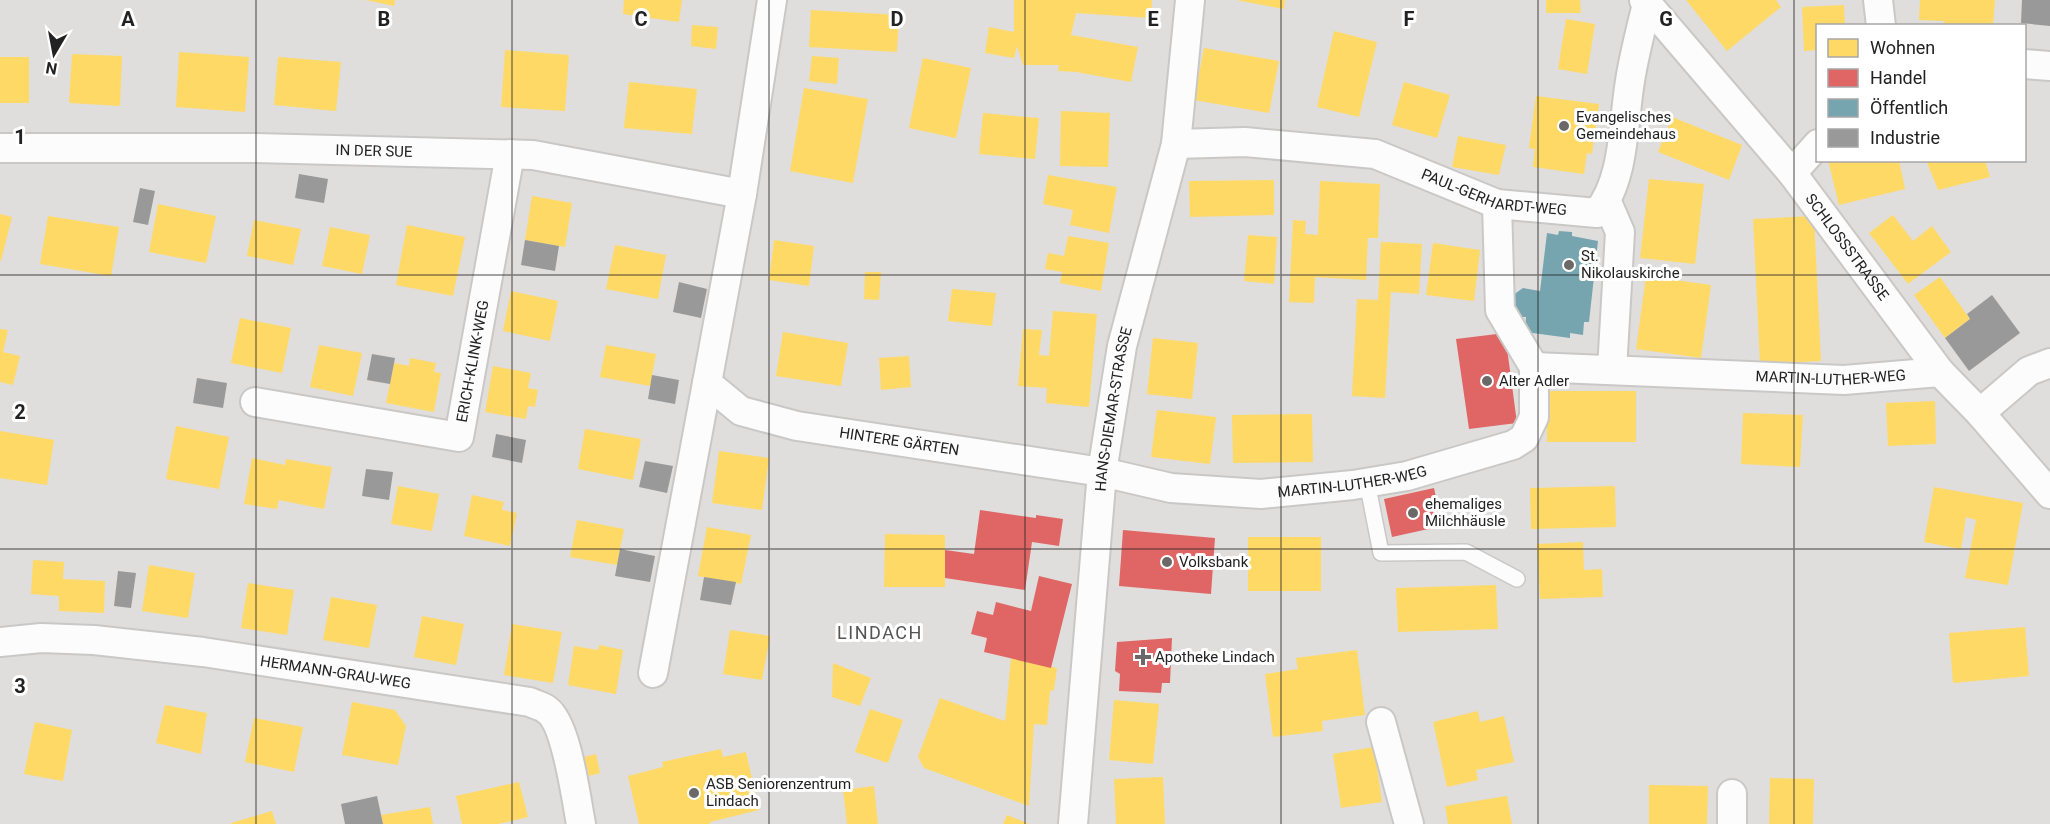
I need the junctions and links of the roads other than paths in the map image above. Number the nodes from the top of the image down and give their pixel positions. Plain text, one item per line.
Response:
1 (772, 0) edge
2 (1190, 0) edge
3 (1878, 0) edge
4 (1646, 2) edge
5 (1881, 24) edge
6 (2026, 64) edge
7 (2050, 66) edge
8 (1176, 144) junction
9 (1816, 146) edge
10 (0, 148) edge
11 (510, 154) junction
12 (1792, 172) junction
13 (742, 194) junction
14 (1607, 202) junction
15 (1497, 204) junction
16 (2050, 363) edge
17 (1534, 367) junction
18 (1612, 370) junction
19 (1940, 372) junction
20 (706, 383) junction
21 (255, 402) dead end
22 (1980, 412) junction
23 (1102, 472) junction
24 (1367, 482) junction
25 (2050, 494) edge
26 (1517, 579) dead end
27 (0, 642) edge
28 (653, 673) dead end
29 (1381, 722) dead end
30 (1732, 794) dead end
31 (581, 824) edge
32 (1073, 824) edge
33 (1409, 824) edge
34 (1732, 824) edge

1 - 13 street
2 - 8 street, HANS-DIEMAR-STRASSE
3 - 5 street
4 - 12 street, SCHLOSSSTRASSE
4 - 14 street
6 - 7 street
8 - 15 street, PAUL-GERHARDT-WEG
8 - 23 street, HANS-DIEMAR-STRASSE
9 - 12 street
10 - 11 street, IN DER SUE
11 - 13 street, IN DER SUE
11 - 21 street, ERICH-KLINK-WEG
12 - 19 street, SCHLOSSSTRASSE
13 - 20 street
14 - 15 street, PAUL-GERHARDT-WEG
14 - 18 street
15 - 17 street
16 - 22 street
17 - 18 street, MARTIN-LUTHER-WEG
17 - 24 street, MARTIN-LUTHER-WEG
18 - 19 street, MARTIN-LUTHER-WEG
19 - 22 street, SCHLOSSSTRASSE
20 - 23 street, HINTERE GÄRTEN
20 - 28 street
22 - 25 street, SCHLOSSSTRASSE
23 - 24 street, MARTIN-LUTHER-WEG
23 - 32 street, HANS-DIEMAR-STRASSE
24 - 26 lane
27 - 31 street, HERMANN-GRAU-WEG
29 - 33 street
30 - 34 street

